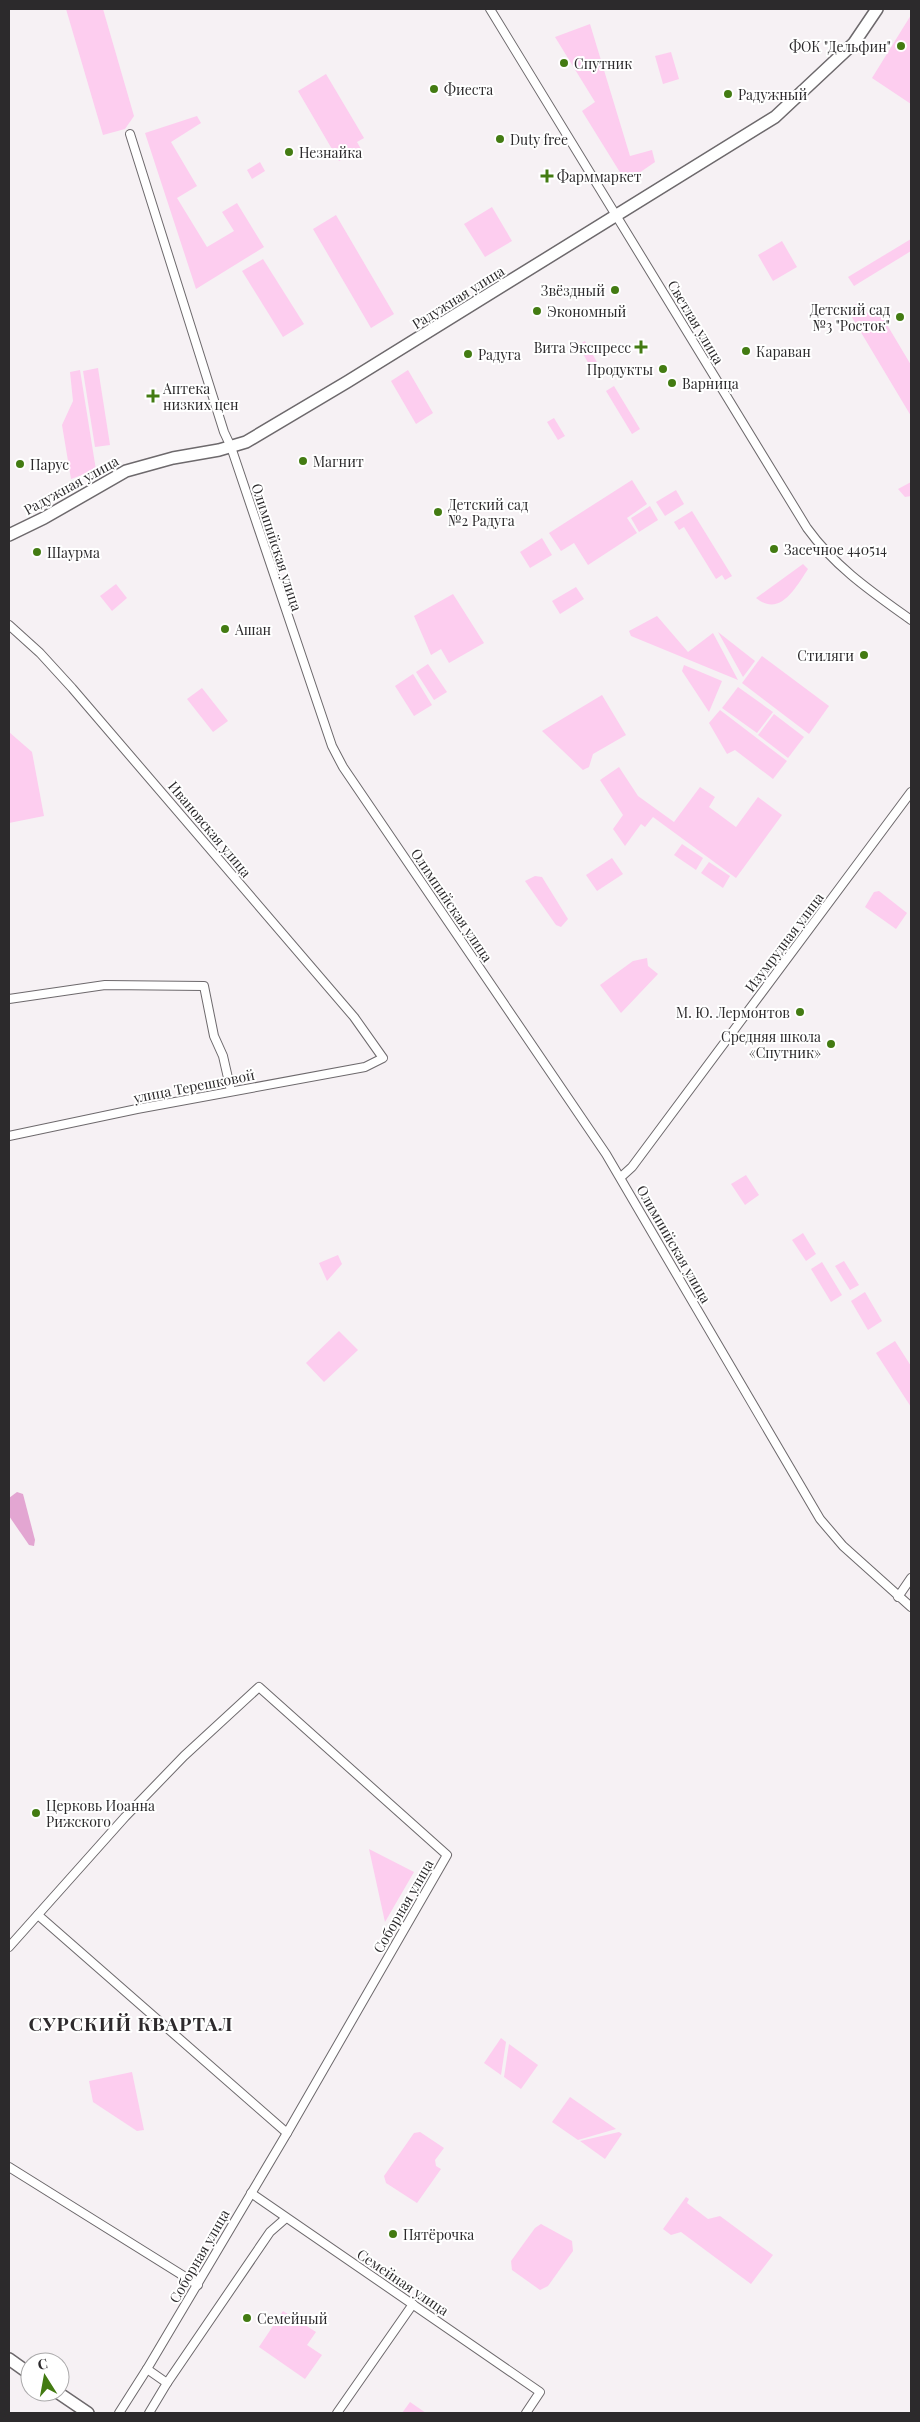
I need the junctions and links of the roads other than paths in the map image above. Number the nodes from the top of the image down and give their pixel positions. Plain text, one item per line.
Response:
1 (490, 9) edge
2 (876, 9) edge
3 (130, 134) dead end
4 (617, 215) junction
5 (231, 447) junction
6 (9, 535) edge
7 (911, 620) edge
8 (9, 625) edge
9 (911, 792) edge
10 (9, 999) edge
11 (383, 1058) joint
12 (230, 1091) junction
13 (9, 1136) edge
14 (621, 1177) junction
15 (911, 1578) edge
16 (898, 1597) junction
17 (911, 1607) edge
18 (38, 1915) junction
19 (9, 1947) edge
20 (287, 2133) junction
21 (9, 2167) edge
22 (251, 2193) junction
23 (286, 2218) junction
24 (198, 2284) junction
25 (413, 2304) junction
26 (9, 2359) edge
27 (20, 2367) edge
28 (148, 2369) junction
29 (168, 2382) junction
30 (70, 2401) edge
31 (88, 2413) edge
32 (119, 2413) edge
33 (148, 2413) edge
34 (337, 2413) edge
35 (526, 2413) edge

1 - 4 street, Светлая улица
2 - 4 main road, Радужная улица
3 - 5 street, Олимпийская улица
4 - 5 main road, Радужная улица
4 - 7 street, Светлая улица
5 - 6 main road, Радужная улица
5 - 14 street, Олимпийская улица
8 - 11 street, Ивановская улица
9 - 14 street, Изумрудная улица
10 - 12 street
11 - 12 street, улица Терешковой
12 - 13 street, улица Терешковой
14 - 16 street, Олимпийская улица
15 - 16 street
16 - 17 street, Олимпийская улица
18 - 19 street, Соборная улица
18 - 20 street
18 - 20 street, Соборная улица
20 - 22 street, Соборная улица
21 - 24 street
22 - 23 street, Семейная улица
22 - 24 street, Соборная улица
23 - 25 street, Семейная улица
23 - 29 street
24 - 28 street, Соборная улица
25 - 34 street
25 - 35 street, Семейная улица
26 - 27 main road
28 - 29 street
28 - 32 street, Соборная улица
29 - 33 street
30 - 31 main road

